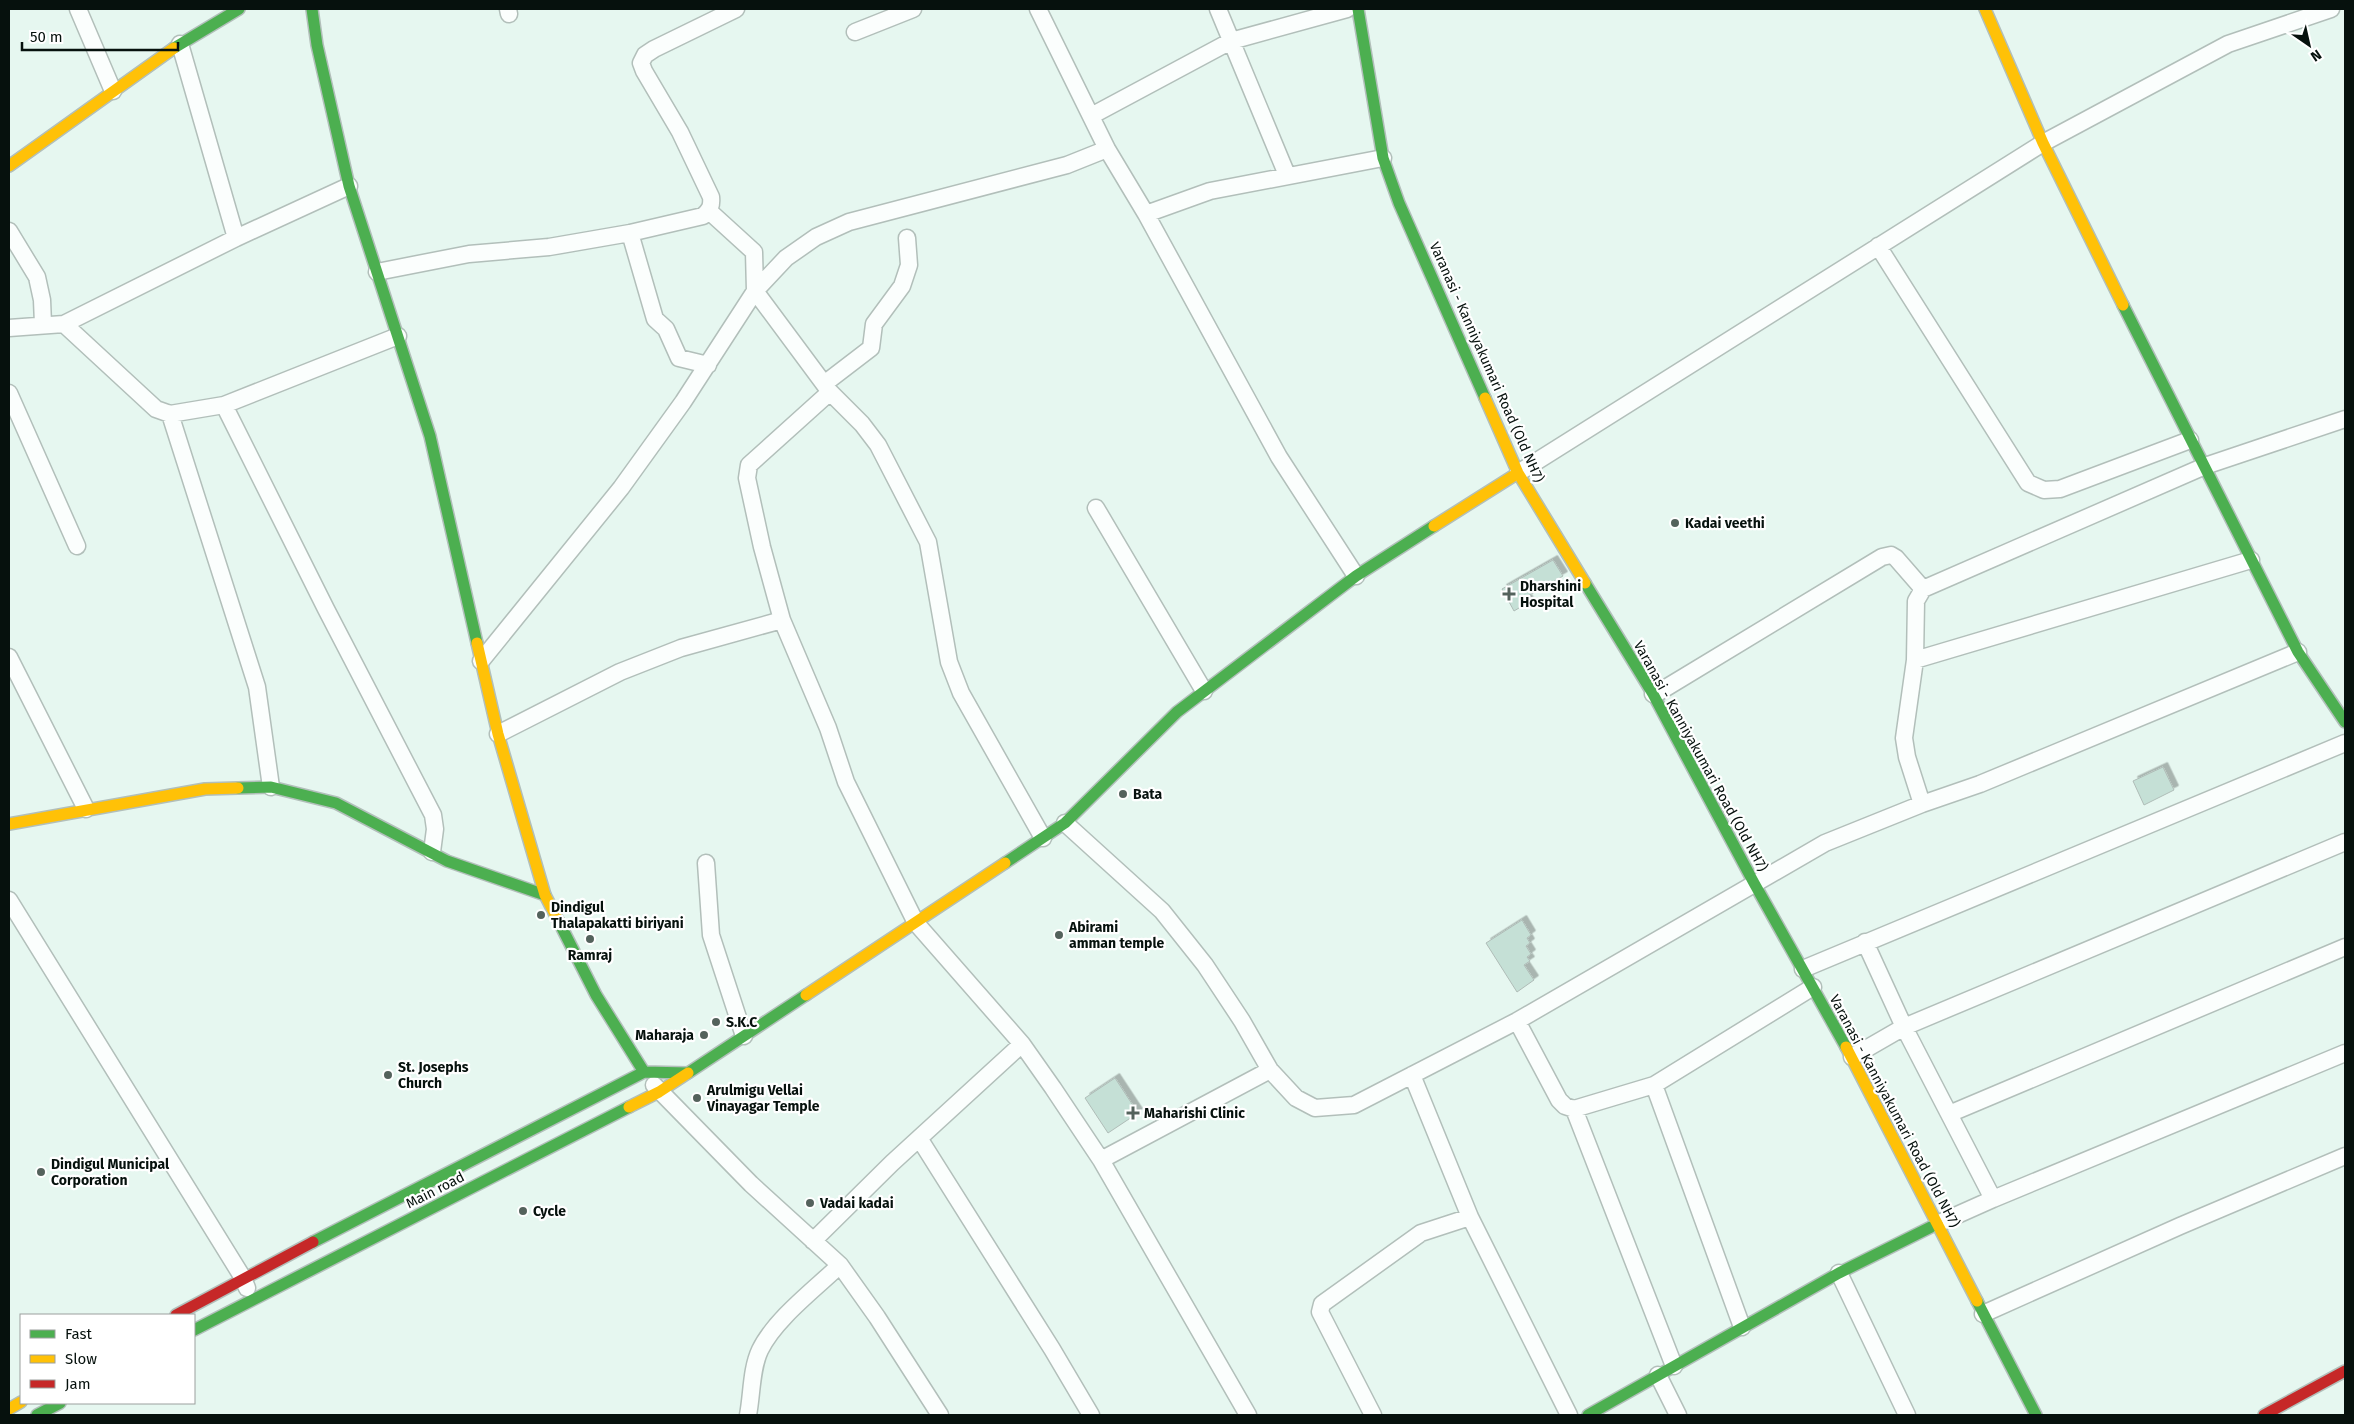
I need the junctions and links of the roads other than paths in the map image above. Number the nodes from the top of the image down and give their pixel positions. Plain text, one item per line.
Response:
1 (78, 9) edge
2 (239, 9) edge
3 (312, 9) edge
4 (736, 9) edge
5 (913, 9) edge
6 (1038, 9) edge
7 (1218, 9) edge
8 (1348, 9) edge
9 (1358, 9) edge
10 (1984, 9) edge
11 (2331, 9) edge
12 (855, 32) dead end
13 (1231, 41) junction
14 (180, 44) junction
15 (113, 91) junction
16 (1090, 116) junction
17 (2043, 143) junction
18 (1107, 149) junction
19 (1383, 158) junction
20 (9, 166) edge
21 (1287, 175) junction
22 (349, 186) junction
23 (709, 211) junction
24 (1146, 214) junction
25 (9, 231) edge
26 (630, 232) junction
27 (236, 238) junction
28 (907, 238) dead end
29 (1878, 246) junction
30 (377, 272) junction
31 (755, 291) junction
32 (43, 324) junction
33 (64, 324) junction
34 (9, 328) edge
35 (398, 336) junction
36 (708, 364) junction
37 (827, 388) junction
38 (9, 393) edge
39 (224, 404) junction
40 (170, 414) junction
41 (2345, 419) edge
42 (2190, 440) junction
43 (2205, 466) junction
44 (1518, 474) junction
45 (1096, 508) dead end
46 (77, 546) dead end
47 (2251, 560) junction
48 (1356, 576) junction
49 (1922, 589) junction
50 (782, 620) junction
51 (2298, 652) junction
52 (9, 657) edge
53 (1915, 660) junction
54 (481, 661) junction
55 (1204, 692) junction
56 (1653, 694) junction
57 (2345, 722) edge
58 (498, 734) junction
59 (2345, 743) edge
60 (271, 787) junction
61 (1922, 804) junction
62 (86, 810) junction
63 (1065, 823) junction
64 (10, 825) edge
65 (1043, 838) junction
66 (2345, 842) edge
67 (432, 852) junction
68 (706, 863) dead end
69 (1754, 883) junction
70 (545, 895) junction
71 (9, 900) edge
72 (916, 923) junction
73 (1866, 942) junction
74 (2345, 947) edge
75 (1804, 969) junction
76 (1812, 987) junction
77 (1517, 1021) junction
78 (1904, 1027) junction
79 (744, 1036) junction
80 (1022, 1044) junction
81 (2345, 1053) edge
82 (1852, 1057) junction
83 (1270, 1070) junction
84 (644, 1072) junction
85 (688, 1073) junction
86 (1412, 1075) junction
87 (1654, 1085) junction
88 (660, 1092) junction
89 (1574, 1109) junction
90 (1949, 1114) junction
91 (919, 1138) junction
92 (2345, 1156) edge
93 (1100, 1160) junction
94 (1993, 1199) junction
95 (1470, 1218) junction
96 (1937, 1224) junction
97 (813, 1241) junction
98 (840, 1265) junction
99 (1838, 1273) junction
100 (243, 1278) junction
101 (250, 1300) junction
102 (178, 1314) edge
103 (1983, 1314) junction
104 (1742, 1327) junction
105 (195, 1329) edge
106 (1674, 1366) junction
107 (2345, 1371) edge
108 (1658, 1375) junction
109 (58, 1404) edge
110 (37, 1415) edge
111 (748, 1415) edge
112 (940, 1415) edge
113 (1091, 1415) edge
114 (1248, 1415) edge
115 (1373, 1415) edge
116 (1569, 1415) edge
117 (1588, 1415) edge
118 (1678, 1415) edge
119 (1907, 1415) edge
120 (2036, 1415) edge
121 (2264, 1415) edge

1 - 15 street
2 - 14 main road
3 - 22 main road
4 - 23 street
5 - 12 street
6 - 16 street
7 - 13 street
8 - 13 street
9 - 19 main road, Varanasi - Kanniyakumari Road (Old NH7)
10 - 17 main road
11 - 17 street
13 - 16 street
13 - 21 street
14 - 15 main road
14 - 27 street
15 - 20 main road
16 - 18 street
17 - 29 street
17 - 42 main road
18 - 24 street
18 - 31 street
19 - 21 street
19 - 44 main road, Varanasi - Kanniyakumari Road (Old NH7)
21 - 24 street
22 - 27 street
22 - 30 main road
23 - 26 street
23 - 31 street
24 - 48 street
25 - 32 street
26 - 30 street
26 - 36 street
27 - 33 street
28 - 37 street
29 - 42 street
29 - 44 street
30 - 35 main road
31 - 36 street
31 - 37 street
32 - 33 street
32 - 34 street
33 - 40 street
35 - 39 street
35 - 54 main road
36 - 54 street
37 - 50 street
37 - 65 street
38 - 46 street
39 - 40 street
39 - 67 street
40 - 60 street
41 - 43 street
42 - 43 main road
43 - 47 main road
43 - 49 street
44 - 48 main road, Main road
44 - 56 main road, Varanasi - Kanniyakumari Road (Old NH7)
45 - 55 street
47 - 51 main road
47 - 53 street
48 - 55 main road, Main road
49 - 53 street
49 - 56 street
50 - 58 street
50 - 72 street
51 - 57 main road
51 - 61 street
52 - 62 street
53 - 61 street
54 - 58 main road
55 - 63 main road, Main road
56 - 69 main road, Varanasi - Kanniyakumari Road (Old NH7)
58 - 70 main road
59 - 73 street
60 - 62 main road
60 - 67 main road
61 - 69 street
62 - 64 main road
63 - 65 main road, Main road
63 - 83 street
65 - 72 main road, Main road
66 - 78 street
67 - 70 main road
68 - 79 street
69 - 75 main road, Varanasi - Kanniyakumari Road (Old NH7)
69 - 77 street
70 - 84 main road
71 - 100 street
72 - 79 main road, Main road
72 - 80 street
73 - 75 street
73 - 78 street
74 - 90 street
75 - 76 main road, Varanasi - Kanniyakumari Road (Old NH7)
76 - 82 main road, Varanasi - Kanniyakumari Road (Old NH7)
76 - 87 street
77 - 86 street
77 - 89 street
78 - 82 street
78 - 90 street
79 - 85 main road, Main road
80 - 91 street
80 - 93 street
81 - 94 street
82 - 96 main road, Varanasi - Kanniyakumari Road (Old NH7)
83 - 86 street
83 - 93 street
84 - 85 main road
84 - 88 street
84 - 100 main road, Main road
85 - 88 main road, Main road
86 - 95 street
87 - 89 street
87 - 104 street
88 - 97 street
88 - 101 main road, Main road
89 - 106 street
90 - 94 street
91 - 97 street
91 - 113 street
92 - 103 street
93 - 114 street
94 - 96 street
95 - 115 street
95 - 116 street
96 - 99 main road
96 - 103 main road, Varanasi - Kanniyakumari Road (Old NH7)
97 - 98 street
98 - 111 street
98 - 112 street
99 - 104 main road
99 - 119 street
100 - 101 street
100 - 102 main road, Main road
101 - 105 main road, Main road
103 - 120 main road, Varanasi - Kanniyakumari Road (Old NH7)
104 - 106 main road
106 - 108 main road
107 - 121 main road
108 - 117 main road
108 - 118 street
109 - 110 main road

